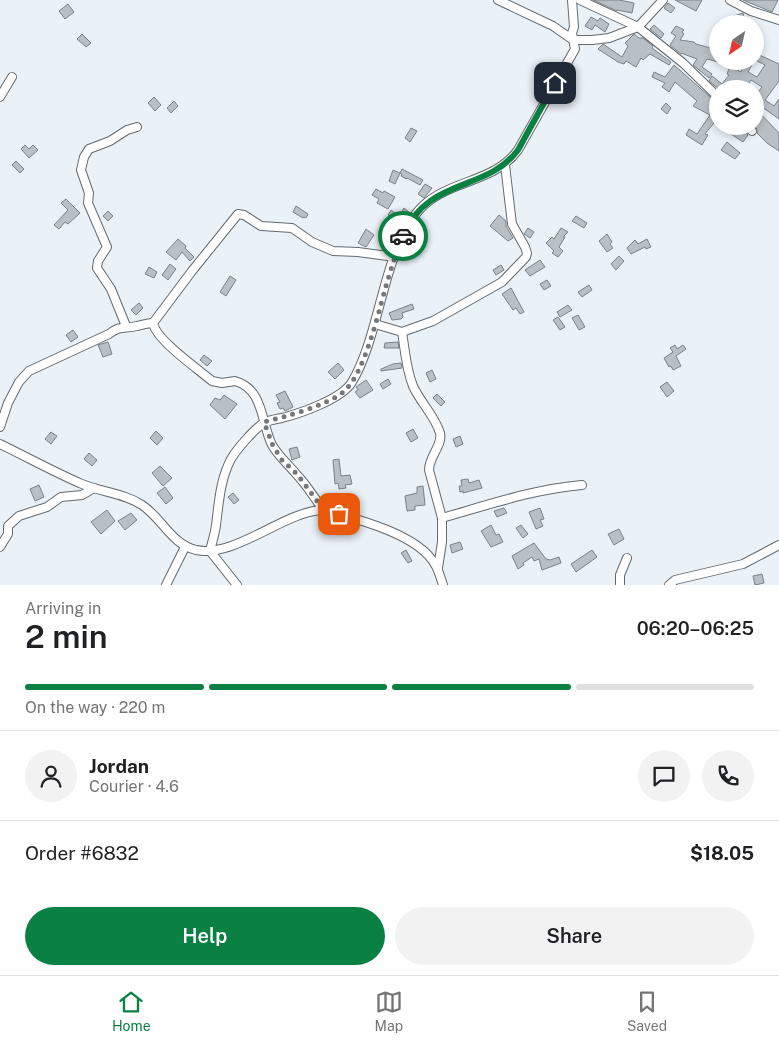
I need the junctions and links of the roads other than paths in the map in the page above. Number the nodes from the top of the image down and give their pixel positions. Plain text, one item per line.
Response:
1 (498, 0) edge
2 (572, 0) edge
3 (580, 0) edge
4 (663, 0) edge
5 (730, 0) edge
6 (779, 20) edge
7 (638, 27) junction
8 (573, 40) junction
9 (12, 77) dead end
10 (709, 88) edge
11 (0, 97) edge
12 (137, 127) dead end
13 (505, 165) junction
14 (395, 257) junction
15 (153, 323) junction
16 (376, 324) junction
17 (126, 326) junction
18 (402, 332) junction
19 (264, 422) junction
20 (0, 427) edge
21 (0, 444) edge
22 (582, 485) dead end
23 (94, 488) junction
24 (323, 509) junction
25 (442, 518) junction
26 (0, 546) edge
27 (779, 546) edge
28 (185, 547) junction
29 (210, 551) junction
30 (626, 558) dead end
31 (438, 568) junction
32 (166, 585) edge
33 (237, 585) edge
34 (443, 585) edge
35 (620, 585) edge
36 (669, 585) edge

1 - 8 street
2 - 8 street
3 - 7 street
4 - 7 street
5 - 6 street
7 - 8 street
7 - 10 street
8 - 13 street
9 - 11 street
12 - 17 street
13 - 14 street
13 - 18 street
14 - 15 street
14 - 16 street
15 - 17 street
15 - 19 street
16 - 18 street
16 - 19 street
17 - 20 street
18 - 25 street
19 - 24 street
19 - 29 street
21 - 23 street
22 - 25 street
23 - 26 street
23 - 28 street
24 - 29 street
24 - 31 street
25 - 31 street
27 - 36 street
28 - 29 street
28 - 32 street
29 - 33 street
30 - 35 street
31 - 34 street

